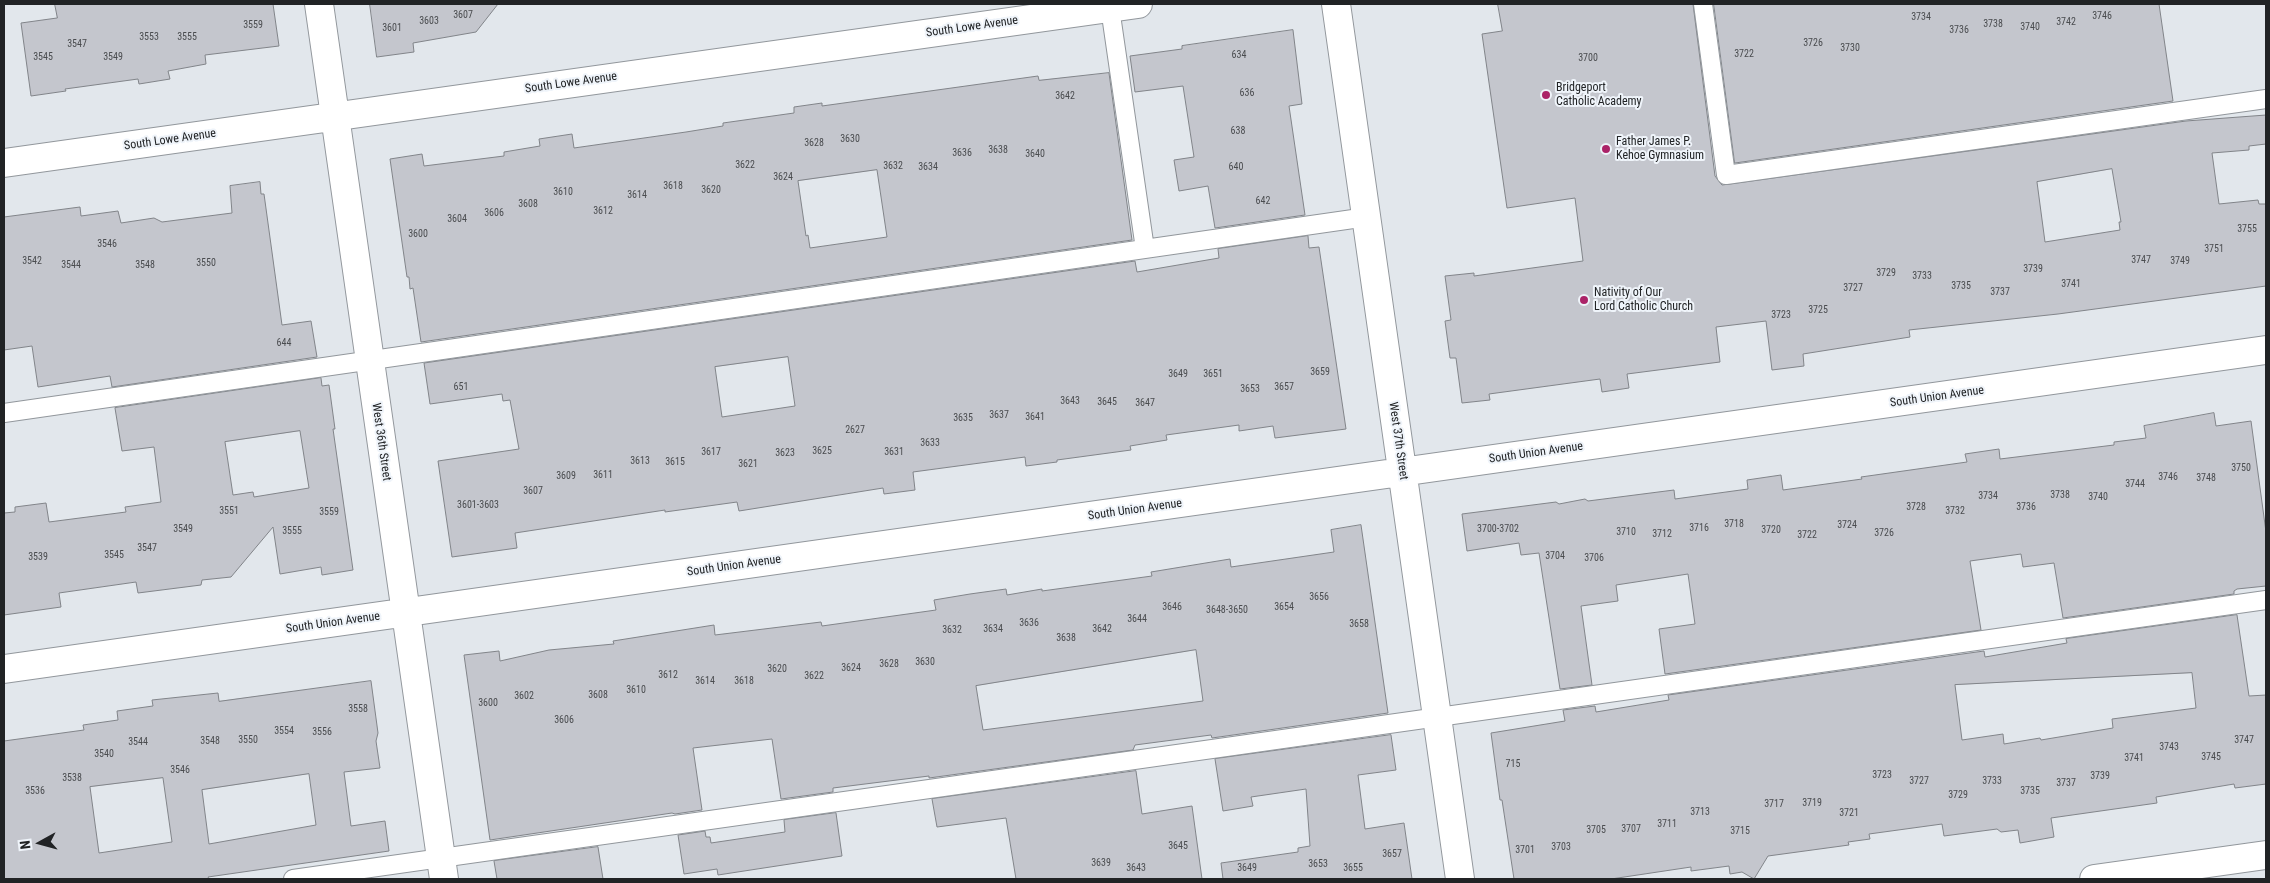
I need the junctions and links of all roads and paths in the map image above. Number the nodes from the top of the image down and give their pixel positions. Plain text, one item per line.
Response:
1 (319, 4) edge
2 (1138, 4) edge
3 (1336, 4) edge
4 (1703, 4) edge
5 (1092, 8) edge
6 (2266, 99) edge
7 (335, 117) junction
8 (4, 162) edge
9 (1367, 217) junction
10 (1145, 249) junction
11 (2266, 350) edge
12 (370, 361) junction
13 (4, 413) edge
14 (1402, 472) junction
15 (2266, 600) edge
16 (406, 612) junction
17 (4, 669) edge
18 (1437, 718) junction
19 (2266, 855) edge
20 (442, 869) edge
21 (293, 879) edge
22 (1460, 879) edge
23 (2094, 879) edge

1 - 7 street, West 36th Street
2 - 5 street, South Lowe Avenue
3 - 9 street, West 37th Street
4 - 6 lane
5 - 7 street, South Lowe Avenue
5 - 10 lane
7 - 8 street, South Lowe Avenue
7 - 12 street, West 36th Street
9 - 10 lane
9 - 14 street, West 37th Street
10 - 12 lane
11 - 14 street, South Union Avenue
12 - 13 lane
12 - 16 street, West 36th Street
14 - 16 street, South Union Avenue
14 - 18 street, West 37th Street
15 - 18 lane
16 - 17 street, South Union Avenue
16 - 20 street, West 36th Street
18 - 20 lane
18 - 22 street, West 37th Street
19 - 23 street
20 - 21 lane

